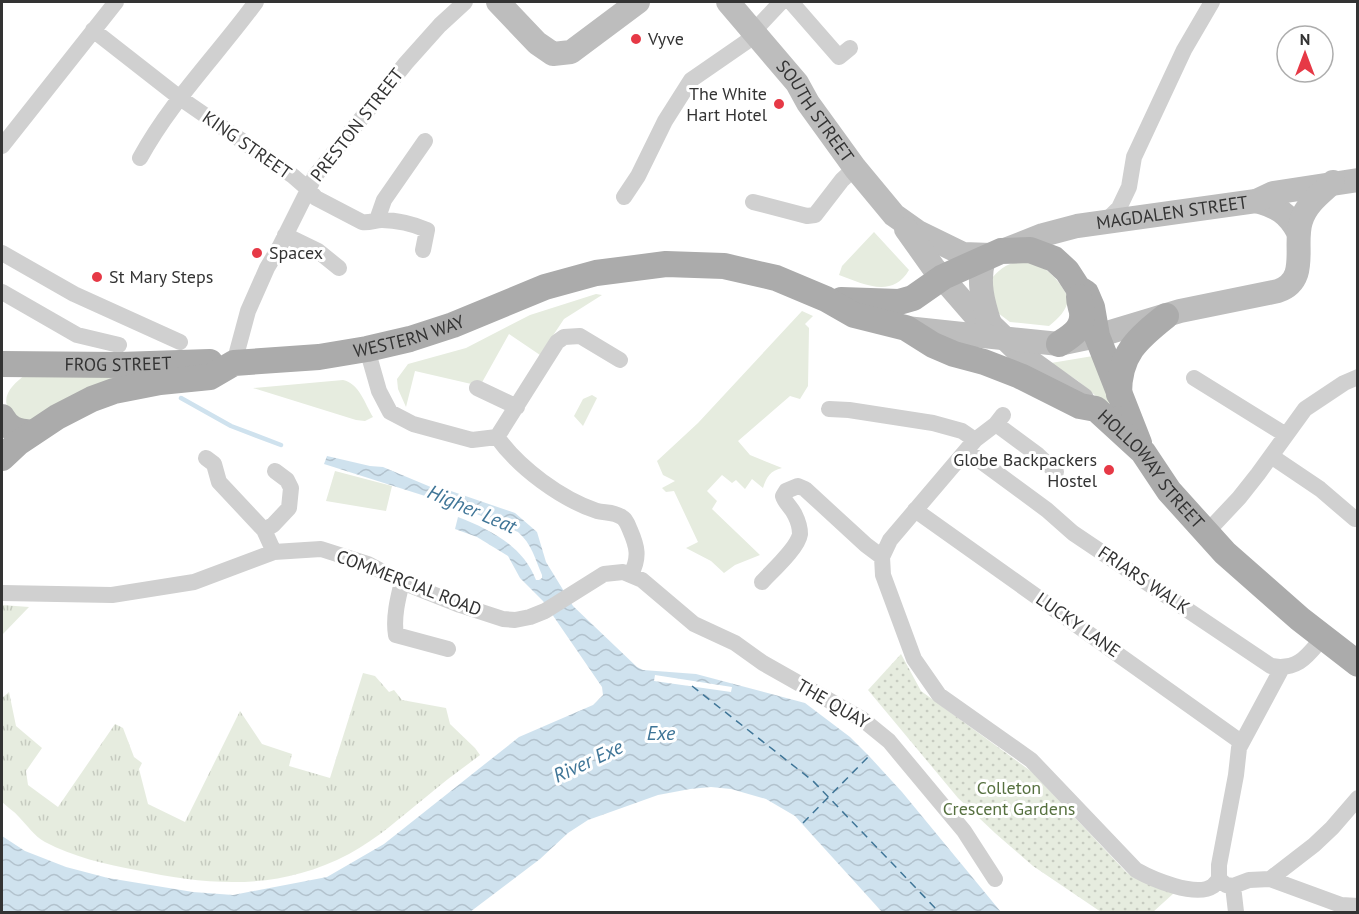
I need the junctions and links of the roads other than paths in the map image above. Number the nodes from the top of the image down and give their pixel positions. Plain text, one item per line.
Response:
1 (116, 2) edge
2 (256, 2) edge
3 (465, 2) edge
4 (498, 2) edge
5 (728, 2) edge
6 (781, 2) edge
7 (791, 2) edge
8 (1212, 2) edge
9 (633, 3) edge
10 (93, 30) junction
11 (753, 32) junction
12 (850, 48) dead end
13 (180, 98) junction
14 (425, 141) dead end
15 (2, 146) edge
16 (140, 158) dead end
17 (855, 168) junction
18 (1358, 180) edge
19 (1333, 183) junction
20 (1129, 187) junction
21 (308, 189) junction
22 (624, 197) dead end
23 (1256, 201) junction
24 (753, 202) dead end
25 (1149, 216) junction
26 (377, 220) junction
27 (1106, 221) junction
28 (901, 222) junction
29 (1298, 232) junction
30 (285, 235) junction
31 (423, 250) dead end
32 (2, 253) edge
33 (992, 255) junction
34 (339, 268) dead end
35 (943, 277) junction
36 (1078, 288) junction
37 (2, 292) edge
38 (826, 299) junction
39 (1166, 316) junction
40 (136, 322) junction
41 (906, 328) junction
42 (996, 331) junction
43 (1097, 336) junction
44 (180, 342) dead end
45 (1059, 344) junction
46 (367, 349) junction
47 (120, 355) junction
48 (620, 360) dead end
49 (234, 363) junction
50 (2, 364) edge
51 (33, 364) junction
52 (1358, 377) edge
53 (1194, 378) dead end
54 (2, 385) edge
55 (477, 388) dead end
56 (1119, 396) junction
57 (517, 407) junction
58 (829, 409) dead end
59 (1096, 409) junction
60 (2, 417) edge
61 (32, 433) junction
62 (1286, 435) junction
63 (497, 438) junction
64 (971, 446) junction
65 (1143, 452) junction
66 (1271, 456) junction
67 (2, 458) edge
68 (206, 458) dead end
69 (275, 471) dead end
70 (1056, 472) dead end
71 (915, 510) junction
72 (1355, 519) dead end
73 (264, 530) junction
74 (1206, 533) junction
75 (274, 552) junction
76 (882, 557) junction
77 (631, 574) junction
78 (402, 582) junction
79 (762, 582) dead end
80 (2, 593) edge
81 (1324, 636) junction
82 (448, 649) dead end
83 (1358, 664) edge
84 (1282, 668) junction
85 (1241, 742) junction
86 (1358, 798) edge
87 (994, 879) dead end
88 (1270, 879) junction
89 (1226, 883) junction
90 (1346, 908) edge
91 (1236, 912) edge

1 - 10 street
2 - 13 street
3 - 21 street, PRESTON STREET
4 - 9 main road
5 - 11 main road, SOUTH STREET
6 - 11 street
7 - 12 street
8 - 20 street
10 - 13 street, KING STREET
10 - 15 street
11 - 17 main road, SOUTH STREET
11 - 22 street
13 - 16 street
13 - 21 street, KING STREET
14 - 26 street
17 - 24 street
17 - 28 main road, SOUTH STREET
18 - 19 main road, MAGDALEN STREET
19 - 23 main road, MAGDALEN STREET
19 - 29 main road
20 - 25 street
20 - 27 street
21 - 26 street, KING STREET
21 - 30 street, PRESTON STREET
23 - 25 main road, MAGDALEN STREET
23 - 29 main road
25 - 27 main road, MAGDALEN STREET
26 - 31 street, KING STREET
27 - 33 main road, MAGDALEN STREET
28 - 33 main road, SOUTH STREET
28 - 35 main road, SOUTH STREET
29 - 39 main road
30 - 34 street
30 - 49 street, PRESTON STREET
32 - 40 street
33 - 35 main road
33 - 36 main road
33 - 42 main road
35 - 38 main road
35 - 42 main road, HOLLOWAY STREET
36 - 43 main road
36 - 45 main road
37 - 47 street
38 - 41 main road
38 - 46 main road, WESTERN WAY
39 - 43 main road
39 - 56 main road
40 - 44 street
40 - 47 street
41 - 42 main road
41 - 59 main road
42 - 45 main road
42 - 59 main road, HOLLOWAY STREET
43 - 45 main road
43 - 56 main road
46 - 49 main road, WESTERN WAY
46 - 63 street
47 - 49 main road, FROG STREET
47 - 51 main road, FROG STREET
48 - 57 street
49 - 61 main road, WESTERN WAY
50 - 51 main road, FROG STREET
51 - 54 main road
52 - 62 street
53 - 62 street
55 - 57 street
56 - 65 main road
57 - 63 street
58 - 64 street, FRIARS WALK
59 - 65 main road, HOLLOWAY STREET
60 - 61 main road
61 - 67 main road, WESTERN WAY
62 - 66 street
63 - 77 street
64 - 70 street
64 - 71 street
64 - 84 street, FRIARS WALK
65 - 74 main road, HOLLOWAY STREET
66 - 72 street
66 - 74 street
68 - 73 street
69 - 73 street
71 - 76 street
71 - 85 street, LUCKY LANE
73 - 75 street
74 - 81 main road, HOLLOWAY STREET
75 - 78 street, COMMERCIAL ROAD
75 - 80 street, COMMERCIAL ROAD
76 - 79 street
76 - 89 street
77 - 78 street, COMMERCIAL ROAD
77 - 87 street, THE QUAY
78 - 82 street
81 - 83 main road, HOLLOWAY STREET
81 - 84 street
84 - 85 street
85 - 89 street
86 - 88 street
88 - 89 street
88 - 90 street
89 - 91 street

